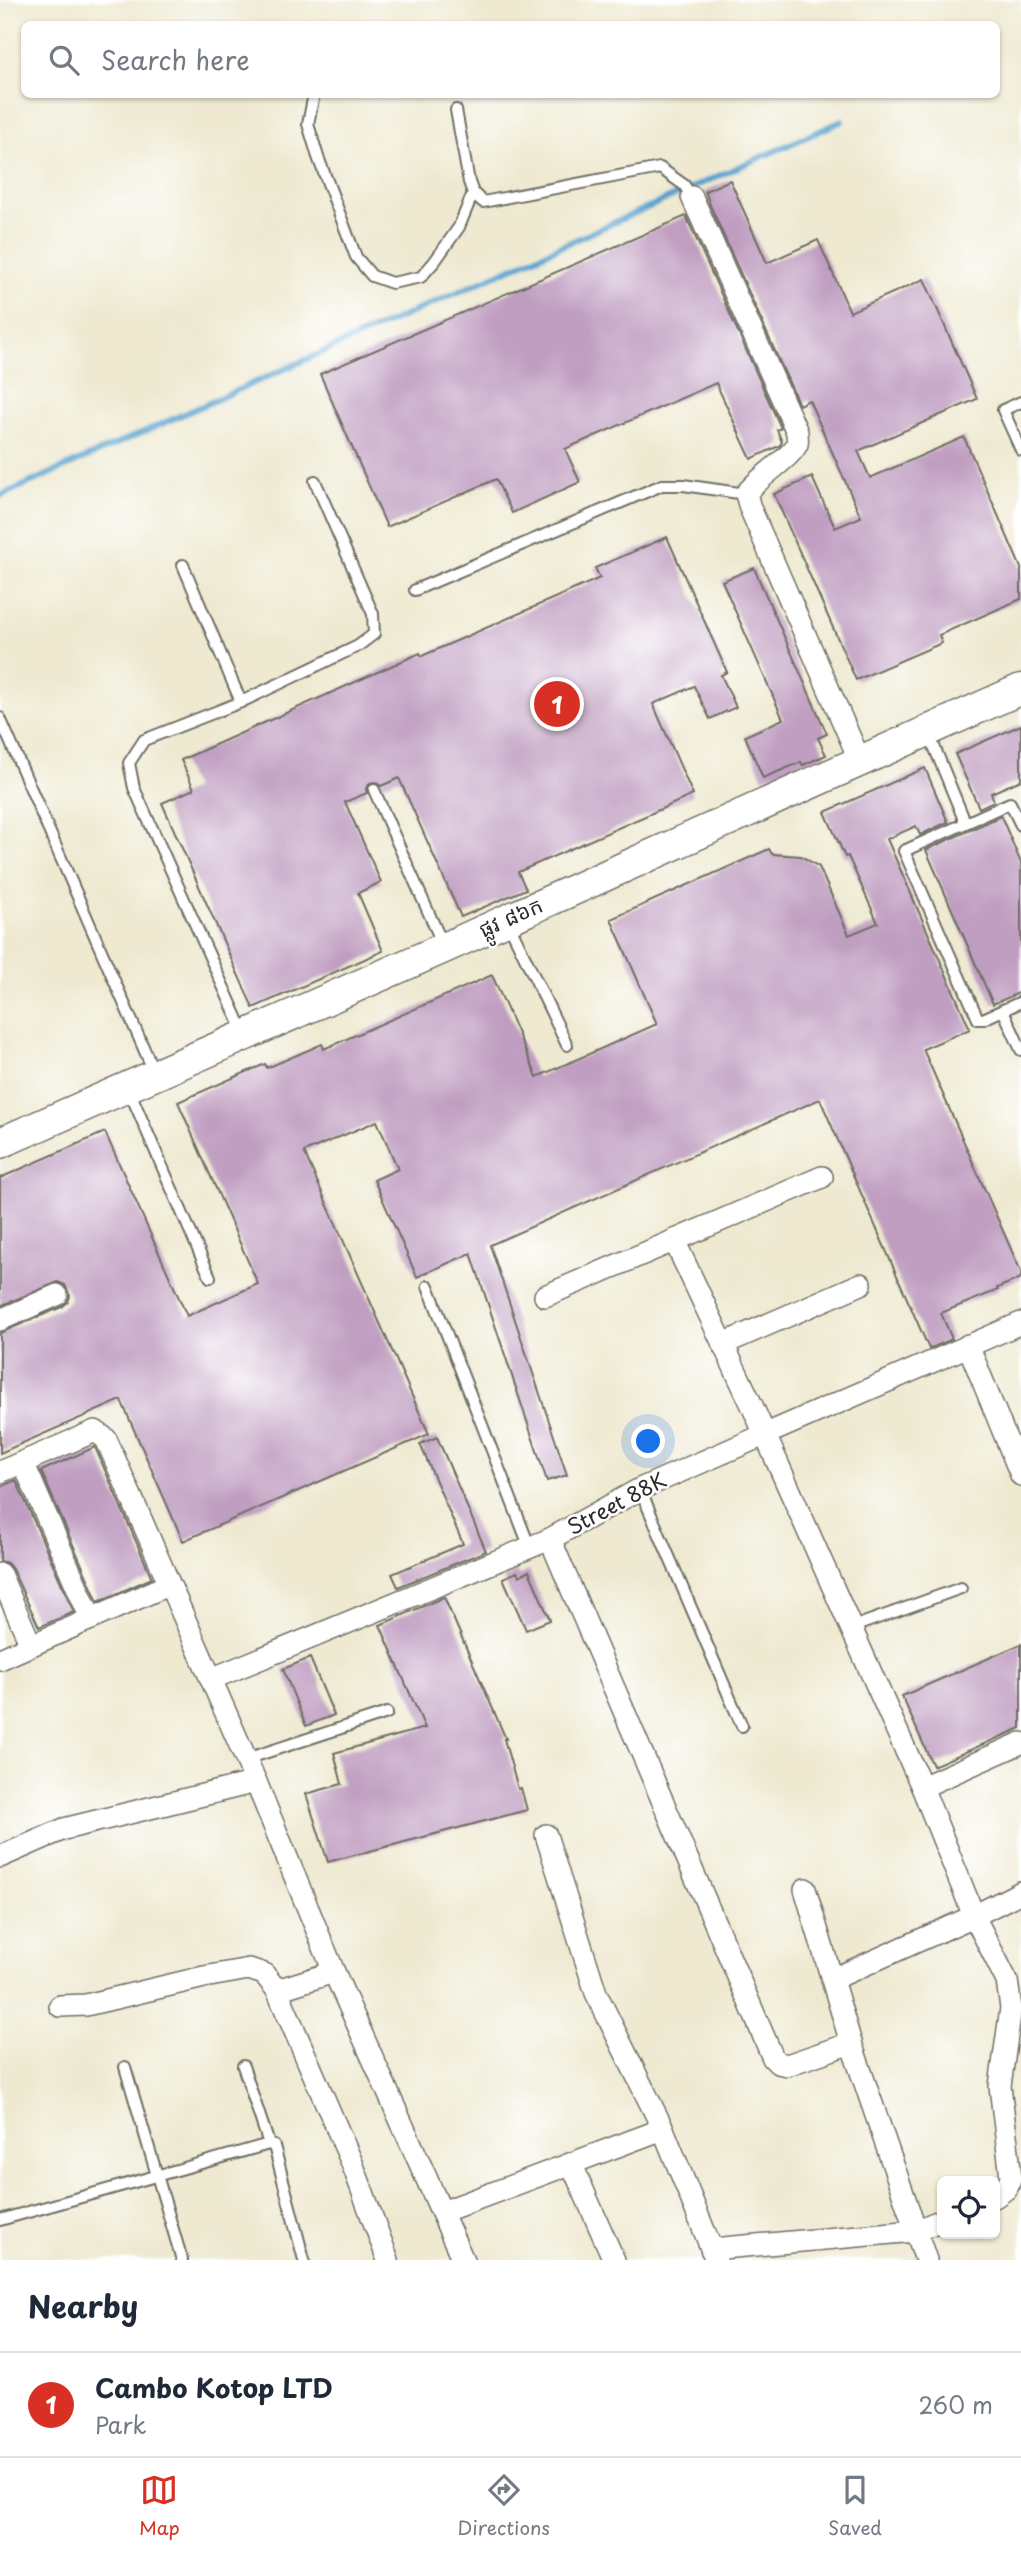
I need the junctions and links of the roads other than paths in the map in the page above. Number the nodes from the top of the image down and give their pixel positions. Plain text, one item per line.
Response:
1 (313, 98) edge
2 (456, 110) dead end
3 (688, 191) joint
4 (473, 193) junction
5 (1021, 402) edge
6 (1021, 450) edge
7 (315, 481) dead end
8 (746, 494) junction
9 (183, 565) dead end
10 (415, 590) dead end
11 (1021, 689) edge
12 (241, 702) junction
13 (0, 718) edge
14 (928, 731) junction
15 (860, 761) junction
16 (374, 790) dead end
17 (965, 822) junction
18 (1021, 825) edge
19 (507, 920) junction
20 (444, 948) junction
21 (1021, 1002) edge
22 (1003, 1010) junction
23 (245, 1035) junction
24 (567, 1045) dead end
25 (1021, 1050) edge
26 (156, 1075) junction
27 (128, 1087) junction
28 (0, 1143) edge
29 (821, 1177) dead end
30 (674, 1241) junction
31 (210, 1277) dead end
32 (861, 1284) dead end
33 (428, 1286) dead end
34 (57, 1295) dead end
35 (545, 1296) dead end
36 (0, 1321) edge
37 (1021, 1323) edge
38 (723, 1344) junction
39 (968, 1345) junction
40 (764, 1435) junction
41 (23, 1462) junction
42 (0, 1472) edge
43 (1021, 1475) edge
44 (640, 1489) junction
45 (540, 1544) junction
46 (0, 1574) edge
47 (168, 1585) junction
48 (961, 1588) dead end
49 (91, 1619) junction
50 (850, 1628) junction
51 (31, 1646) junction
52 (0, 1659) edge
53 (211, 1679) junction
54 (387, 1713) dead end
55 (742, 1726) dead end
56 (1021, 1743) edge
57 (246, 1759) junction
58 (256, 1782) junction
59 (922, 1787) junction
60 (545, 1835) dead end
61 (0, 1857) edge
62 (805, 1889) dead end
63 (1021, 1892) edge
64 (974, 1916) junction
65 (334, 1972) junction
66 (833, 1979) junction
67 (277, 1990) junction
68 (60, 2006) dead end
69 (851, 2043) junction
70 (243, 2066) dead end
71 (125, 2067) dead end
72 (663, 2129) junction
73 (269, 2144) junction
74 (572, 2165) junction
75 (156, 2175) junction
76 (1000, 2193) edge
77 (442, 2213) junction
78 (0, 2220) edge
79 (937, 2222) edge
80 (915, 2231) junction
81 (714, 2254) edge
82 (458, 2259) edge
83 (182, 2260) edge
84 (304, 2260) edge
85 (388, 2260) edge
86 (614, 2260) edge
87 (926, 2260) edge

1 - 4 lane
2 - 4 lane
3 - 4 lane
3 - 8 street
5 - 6 lane
7 - 12 lane
8 - 10 lane
8 - 15 street
9 - 12 lane
11 - 14 street, ផ្លូវ ៨៦ក
12 - 23 lane
13 - 26 lane
14 - 15 street, ផ្លូវ ៨៦ក
14 - 17 lane
15 - 19 street, ផ្លូវ ៨៦ក
16 - 20 lane
17 - 18 lane
17 - 22 lane
19 - 20 street, ផ្លូវ ៨៦ក
19 - 24 lane
20 - 23 street, ផ្លូវ ៨៦ក
21 - 22 lane
22 - 25 lane
23 - 26 street, ផ្លូវ ៨៦ក
26 - 27 street, ផ្លូវ ៨៦ក
27 - 28 street, ផ្លូវ ៨៦ក
27 - 31 lane
29 - 30 street
30 - 35 street
30 - 38 street
32 - 38 street
33 - 45 lane
34 - 36 street
37 - 39 street, Street 88K
38 - 40 street
39 - 40 street, Street 88K
39 - 43 street
40 - 44 street, Street 88K
40 - 50 street
41 - 42 street
41 - 47 street
41 - 49 street
44 - 45 street, Street 88K
44 - 55 lane
45 - 53 street, Street 88K
45 - 69 street
46 - 51 street
47 - 49 street
47 - 53 street
48 - 50 lane
49 - 51 street
50 - 59 street
51 - 52 street
53 - 57 street
54 - 57 lane
56 - 59 street
57 - 58 street
58 - 61 street
58 - 65 street
59 - 64 street
60 - 72 street
62 - 66 street
63 - 64 street
64 - 66 street
64 - 76 street
65 - 67 street
65 - 77 street
66 - 69 street
67 - 68 street
67 - 85 street
69 - 80 street
70 - 73 lane
71 - 75 lane
72 - 74 street
72 - 81 street
73 - 75 lane
73 - 84 lane
74 - 77 street
74 - 86 street
75 - 78 lane
75 - 83 lane
77 - 82 street
79 - 80 street
80 - 81 street
80 - 87 street

